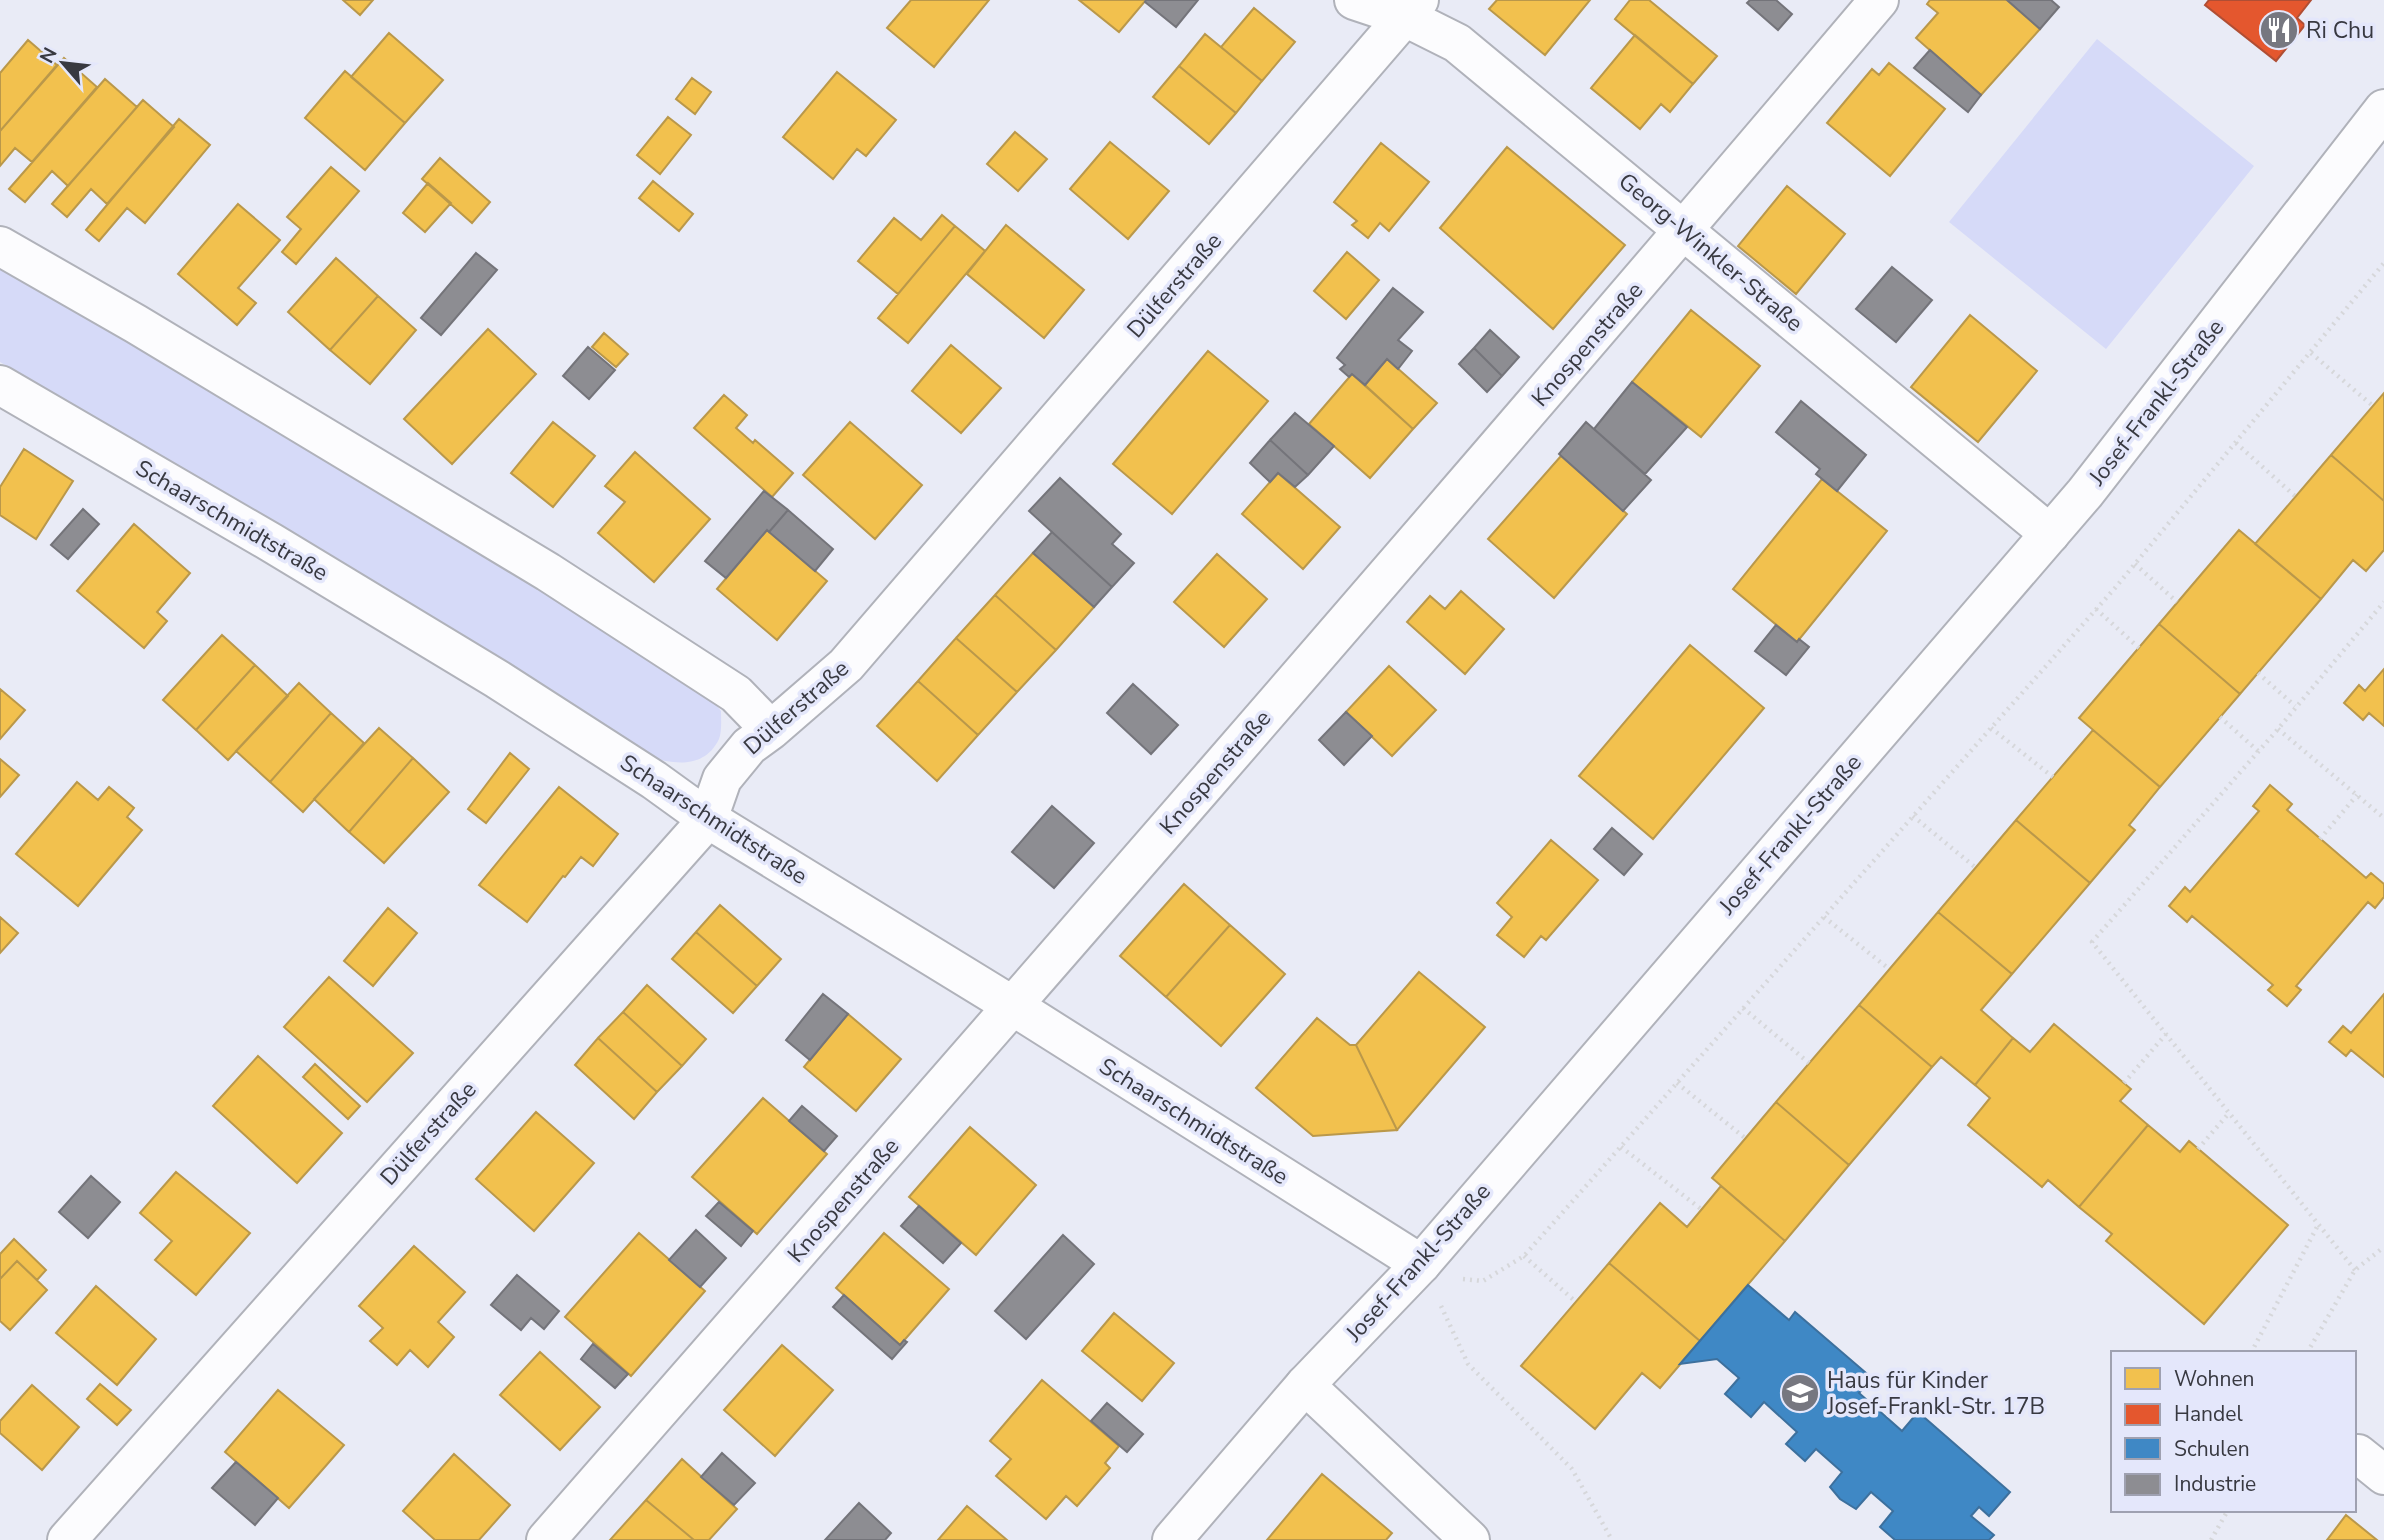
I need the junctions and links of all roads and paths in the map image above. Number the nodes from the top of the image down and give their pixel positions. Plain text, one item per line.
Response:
1 (1354, 0) edge
2 (1880, 0) edge
3 (1412, 9) edge
4 (2384, 109) edge
5 (1685, 230) junction
6 (0, 246) edge
7 (2384, 263) edge
8 (2311, 353) junction
9 (0, 385) edge
10 (2373, 407) dead end
11 (2236, 443) junction
12 (2296, 497) dead end
13 (2050, 534) junction
14 (2135, 564) junction
15 (2177, 602) dead end
16 (2384, 602) edge
17 (2096, 609) junction
18 (2139, 648) dead end
19 (2258, 673) dead end
20 (2295, 706) junction
21 (2220, 718) dead end
22 (1991, 728) junction
23 (2278, 729) junction
24 (771, 730) junction
25 (2258, 751) junction
26 (2053, 777) dead end
27 (2357, 795) junction
28 (1913, 816) junction
29 (2384, 818) edge
30 (708, 819) junction
31 (2320, 839) dead end
32 (1976, 868) dead end
33 (1824, 917) junction
34 (1889, 969) dead end
35 (1013, 1006) junction
36 (1743, 1009) junction
37 (2166, 1034) junction
38 (1809, 1063) dead end
39 (1677, 1083) junction
40 (2124, 1083) dead end
41 (2229, 1113) junction
42 (1745, 1138) dead end
43 (1621, 1147) junction
44 (2198, 1149) dead end
45 (1701, 1209) dead end
46 (2319, 1225) junction
47 (2384, 1247) edge
48 (1524, 1256) junction
49 (1421, 1264) junction
50 (2355, 1270) junction
51 (1576, 1302) dead end
52 (2252, 1351) edge
53 (2308, 1351) edge
54 (1305, 1385) junction
55 (2227, 1512) edge
56 (67, 1540) edge
57 (546, 1540) edge
58 (1172, 1540) edge
59 (1470, 1540) edge
60 (1612, 1540) edge
61 (2211, 1540) edge

1 - 3 street, Georg-Winkler-Straße
2 - 5 street, Knospenstraße
3 - 5 street, Georg-Winkler-Straße
3 - 24 street, Dülferstraße
4 - 13 street, Josef-Frankl-Straße
5 - 13 street, Georg-Winkler-Straße
5 - 35 street, Knospenstraße
6 - 24 street
7 - 8 path
8 - 10 path
8 - 11 path
9 - 30 street, Schaarschmidtstraße
11 - 12 path
11 - 14 path
13 - 49 street, Josef-Frankl-Straße
14 - 15 path
14 - 17 path
16 - 20 path
17 - 18 path
17 - 22 path
19 - 20 path
20 - 23 path
21 - 25 path
22 - 26 path
22 - 28 path
23 - 25 path
23 - 27 path
24 - 30 street, Dülferstraße
25 - 37 path
27 - 29 path
27 - 31 path
28 - 32 path
28 - 33 path
30 - 35 street, Schaarschmidtstraße
30 - 56 street, Dülferstraße
33 - 34 path
33 - 36 path
35 - 49 street, Schaarschmidtstraße
35 - 57 street, Knospenstraße
36 - 38 path
36 - 39 path
37 - 40 path
37 - 41 path
39 - 42 path
39 - 43 path
41 - 44 path
41 - 46 path
43 - 45 path
43 - 48 path
46 - 50 path
46 - 52 path
47 - 50 path
48 - 49 path
48 - 51 path
49 - 54 street, Josef-Frankl-Straße
49 - 60 path
50 - 53 path
54 - 58 street, Josef-Frankl-Straße
54 - 59 street
55 - 61 path

